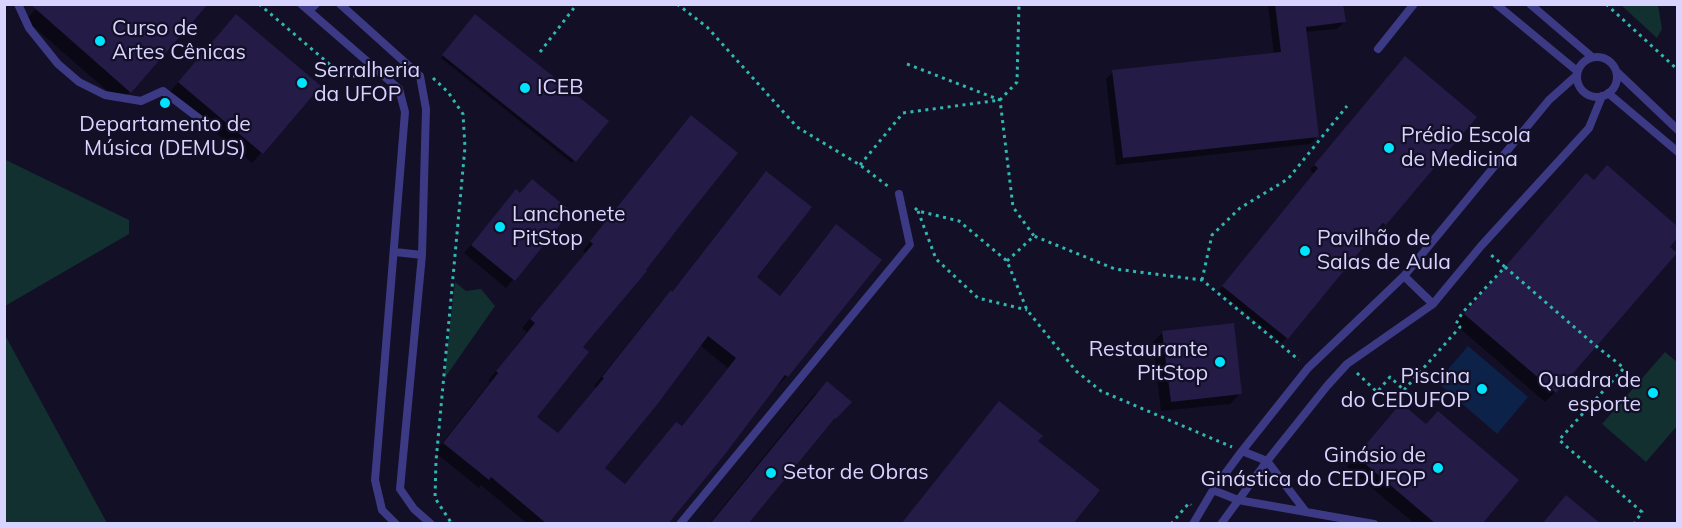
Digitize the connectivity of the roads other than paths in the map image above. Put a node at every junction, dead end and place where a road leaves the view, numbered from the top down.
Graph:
1 (18, 4) edge
2 (301, 4) edge
3 (340, 4) edge
4 (1414, 4) edge
5 (1496, 4) edge
6 (1530, 4) edge
7 (312, 8) edge
8 (1378, 49) dead end
9 (1592, 57) junction
10 (1617, 72) junction
11 (1577, 73) junction
12 (1605, 95) junction
13 (209, 126) dead end
14 (1677, 130) edge
15 (1677, 152) edge
16 (899, 194) road end
17 (394, 252) junction
18 (422, 255) junction
19 (1404, 276) junction
20 (1433, 304) junction
21 (1242, 451) junction
22 (1267, 461) junction
23 (1214, 490) junction
24 (1238, 500) junction
25 (1306, 512) junction
26 (396, 524) edge
27 (431, 524) edge
28 (680, 524) edge
29 (1193, 524) edge
30 (1221, 524) edge
31 (1374, 524) edge

1 - 13 lane
2 - 7 lane
3 - 18 lane
4 - 8 lane
5 - 11 lane
6 - 9 lane
7 - 17 lane
9 - 10 lane
9 - 11 lane
10 - 12 lane
10 - 14 lane
11 - 12 lane
11 - 19 lane
12 - 15 lane
12 - 20 lane
16 - 28 lane
17 - 18 lane
17 - 26 lane
18 - 27 lane
19 - 20 lane
19 - 21 lane
20 - 22 lane
21 - 22 lane
21 - 23 lane
22 - 24 lane
22 - 25 lane
23 - 24 lane
23 - 29 lane
24 - 25 lane
24 - 30 lane
25 - 31 lane

